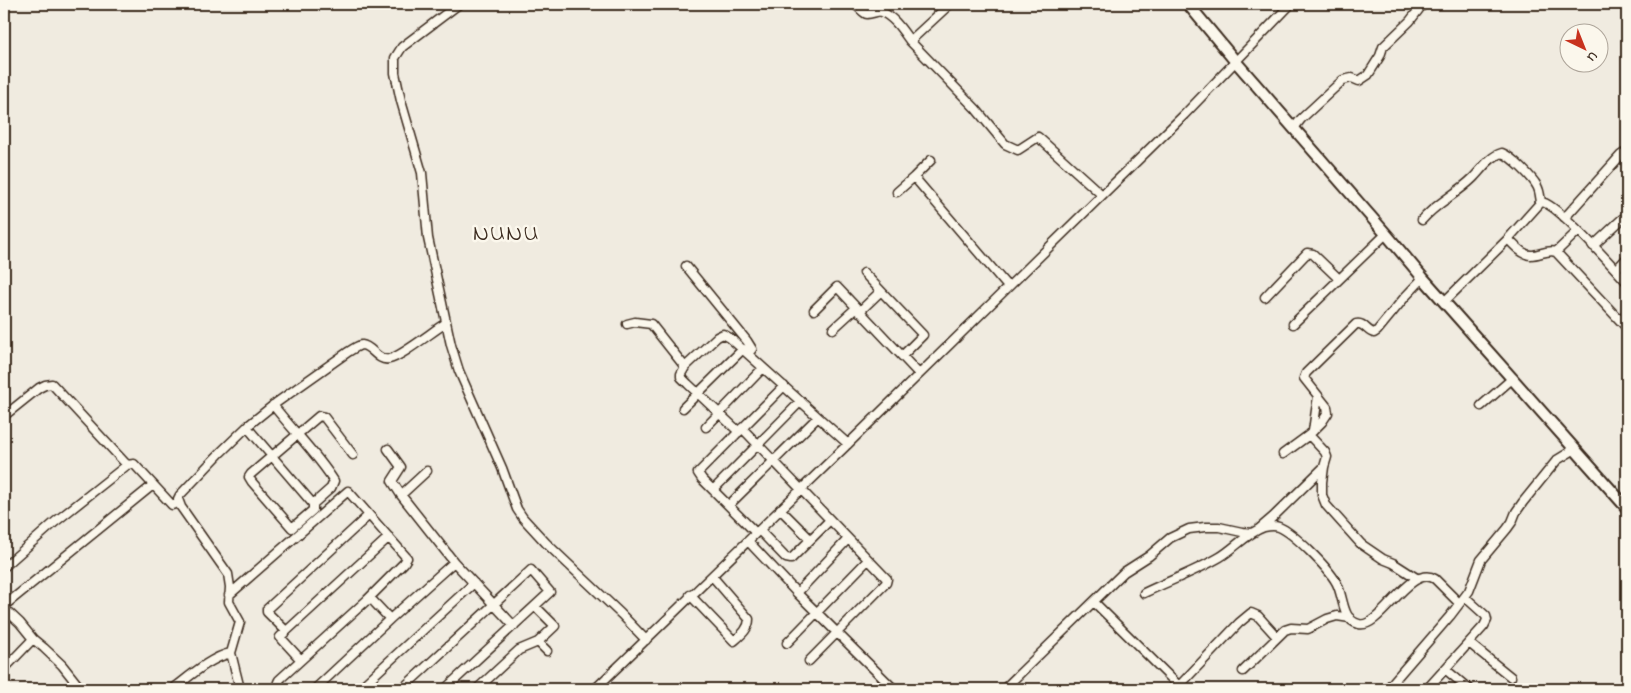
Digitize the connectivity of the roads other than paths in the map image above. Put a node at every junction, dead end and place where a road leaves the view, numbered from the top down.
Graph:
1 (459, 4) edge
2 (855, 4) edge
3 (950, 4) edge
4 (1188, 4) edge
5 (1291, 4) edge
6 (1424, 4) edge
7 (910, 41) junction
8 (1236, 62) junction
9 (1294, 128) junction
10 (1627, 151) edge
11 (931, 160) dead end
12 (914, 176) junction
13 (897, 192) dead end
14 (1102, 195) junction
15 (1541, 202) junction
16 (1564, 217) junction
17 (1622, 219) dead end
18 (1422, 220) dead end
19 (1578, 231) junction
20 (1386, 234) junction
21 (1508, 239) junction
22 (1593, 246) junction
23 (1556, 252) junction
24 (1627, 258) edge
25 (686, 266) dead end
26 (1616, 270) junction
27 (864, 273) dead end
28 (1423, 278) junction
29 (1339, 279) junction
30 (1627, 282) edge
31 (1008, 287) junction
32 (881, 291) junction
33 (1265, 297) dead end
34 (1444, 302) junction
35 (814, 310) dead end
36 (858, 310) junction
37 (1627, 313) edge
38 (1620, 320) junction
39 (446, 322) junction
40 (627, 324) dead end
41 (1293, 324) dead end
42 (1627, 328) edge
43 (833, 329) dead end
44 (745, 352) junction
45 (902, 356) junction
46 (685, 367) junction
47 (763, 368) junction
48 (919, 374) junction
49 (1513, 378) junction
50 (784, 386) junction
51 (698, 394) junction
52 (1318, 396) junction
53 (801, 401) junction
54 (273, 405) junction
55 (1481, 406) dead end
56 (684, 408) dead end
57 (719, 413) junction
58 (4, 416) edge
59 (818, 417) junction
60 (247, 427) junction
61 (706, 427) dead end
62 (740, 430) junction
63 (1311, 433) junction
64 (297, 435) junction
65 (848, 444) junction
66 (759, 445) junction
67 (388, 449) dead end
68 (1575, 449) junction
69 (1282, 454) dead end
70 (354, 455) dead end
71 (272, 456) junction
72 (774, 461) junction
73 (127, 465) junction
74 (1324, 467) junction
75 (427, 471) dead end
76 (153, 485) junction
77 (802, 489) junction
78 (713, 490) junction
79 (401, 495) junction
80 (179, 503) junction
81 (313, 504) junction
82 (729, 505) junction
83 (1627, 508) edge
84 (780, 510) junction
85 (369, 515) junction
86 (830, 520) junction
87 (758, 532) junction
88 (1252, 533) junction
89 (389, 537) junction
90 (810, 539) junction
91 (848, 540) junction
92 (748, 541) junction
93 (868, 560) junction
94 (454, 562) junction
95 (4, 567) edge
96 (712, 576) junction
97 (1418, 579) junction
98 (474, 582) junction
99 (797, 593) junction
100 (1144, 593) dead end
101 (229, 595) junction
102 (690, 595) junction
103 (367, 600) junction
104 (1462, 600) junction
105 (1094, 602) junction
106 (493, 604) junction
107 (535, 606) junction
108 (4, 607) edge
109 (817, 611) junction
110 (1350, 618) junction
111 (390, 619) junction
112 (562, 621) dead end
113 (514, 626) junction
114 (555, 626) junction
115 (286, 631) junction
116 (836, 632) junction
117 (1277, 637) junction
118 (33, 639) junction
119 (646, 640) junction
120 (538, 642) junction
121 (787, 643) dead end
122 (1469, 643) junction
123 (547, 651) dead end
124 (231, 653) junction
125 (301, 660) junction
126 (809, 661) dead end
127 (4, 669) edge
128 (1445, 669) junction
129 (1243, 671) dead end
130 (1511, 677) dead end
131 (1181, 688) edge
132 (81, 689) edge
133 (173, 689) edge
134 (240, 689) edge
135 (284, 689) edge
136 (315, 689) edge
137 (359, 689) edge
138 (402, 689) edge
139 (445, 689) edge
140 (477, 689) edge
141 (595, 689) edge
142 (894, 689) edge
143 (1004, 689) edge
144 (1387, 689) edge
145 (1427, 689) edge
146 (1468, 689) edge

1 - 39 street
2 - 7 street
3 - 7 street
4 - 8 main road
5 - 8 street
6 - 9 street
7 - 14 street
8 - 9 main road
8 - 14 street
9 - 20 main road
10 - 16 street
11 - 12 street
12 - 13 street
12 - 31 street
14 - 31 street
15 - 16 street
15 - 18 street
15 - 21 street
16 - 19 street
17 - 22 street
19 - 22 street
19 - 23 street
20 - 28 main road
20 - 29 street
21 - 23 street
21 - 34 street
22 - 26 street
23 - 38 street
24 - 26 street
25 - 44 street
26 - 30 street
27 - 32 street
28 - 34 main road
28 - 52 street
29 - 33 street
29 - 41 street
31 - 48 street
32 - 36 street
32 - 45 street
34 - 49 main road
35 - 36 street
36 - 43 street
36 - 45 street
37 - 38 street
38 - 42 street
39 - 54 street
39 - 119 street
40 - 46 street
44 - 46 street
44 - 47 street
44 - 51 street
45 - 48 street
46 - 51 street
47 - 50 street
47 - 57 street
48 - 65 street
49 - 55 street
49 - 68 main road
50 - 53 street
50 - 62 street
51 - 56 street
51 - 57 street
52 - 63 street
52 - 63 street
53 - 59 street
53 - 66 street
54 - 60 street
54 - 64 street
57 - 61 street
57 - 62 street
58 - 73 street
59 - 65 street
59 - 72 street
60 - 71 street
60 - 80 street
62 - 66 street
62 - 78 street
63 - 69 street
63 - 74 street
64 - 70 street
64 - 71 street
64 - 81 street
65 - 77 street
66 - 72 street
66 - 78 street
67 - 79 street
68 - 83 main road
68 - 104 street
71 - 81 street
71 - 81 street
72 - 77 street
72 - 82 street
73 - 76 street
73 - 95 street
74 - 88 street
74 - 97 street
75 - 79 street
76 - 80 street
76 - 108 street
77 - 84 street
77 - 86 street
78 - 82 street
79 - 94 street
80 - 101 street
82 - 87 street
84 - 87 street
84 - 90 street
85 - 89 street
85 - 101 street
85 - 115 street
86 - 90 street
86 - 91 street
87 - 90 street
87 - 92 street
88 - 100 street
88 - 105 street
88 - 110 street
89 - 103 street
89 - 115 street
91 - 93 street
91 - 99 street
92 - 96 street
92 - 99 street
93 - 109 street
93 - 116 street
94 - 98 street
94 - 111 street
96 - 102 street
96 - 102 street
97 - 104 street
97 - 110 street
98 - 106 street
98 - 137 street
99 - 109 street
101 - 124 street
102 - 119 street
103 - 111 street
103 - 125 street
104 - 122 street
104 - 144 street
105 - 131 street
105 - 143 street
106 - 107 street
106 - 113 street
106 - 138 street
107 - 113 street
107 - 114 street
108 - 118 street
109 - 116 street
109 - 121 street
110 - 117 street
111 - 136 street
112 - 114 street
113 - 139 street
114 - 120 street
115 - 125 street
116 - 126 street
116 - 142 street
117 - 129 street
117 - 131 street
118 - 127 street
118 - 132 street
119 - 141 street
120 - 123 street
120 - 140 street
122 - 128 street
122 - 130 street
124 - 133 street
124 - 134 street
125 - 135 street
128 - 145 street
128 - 146 street

